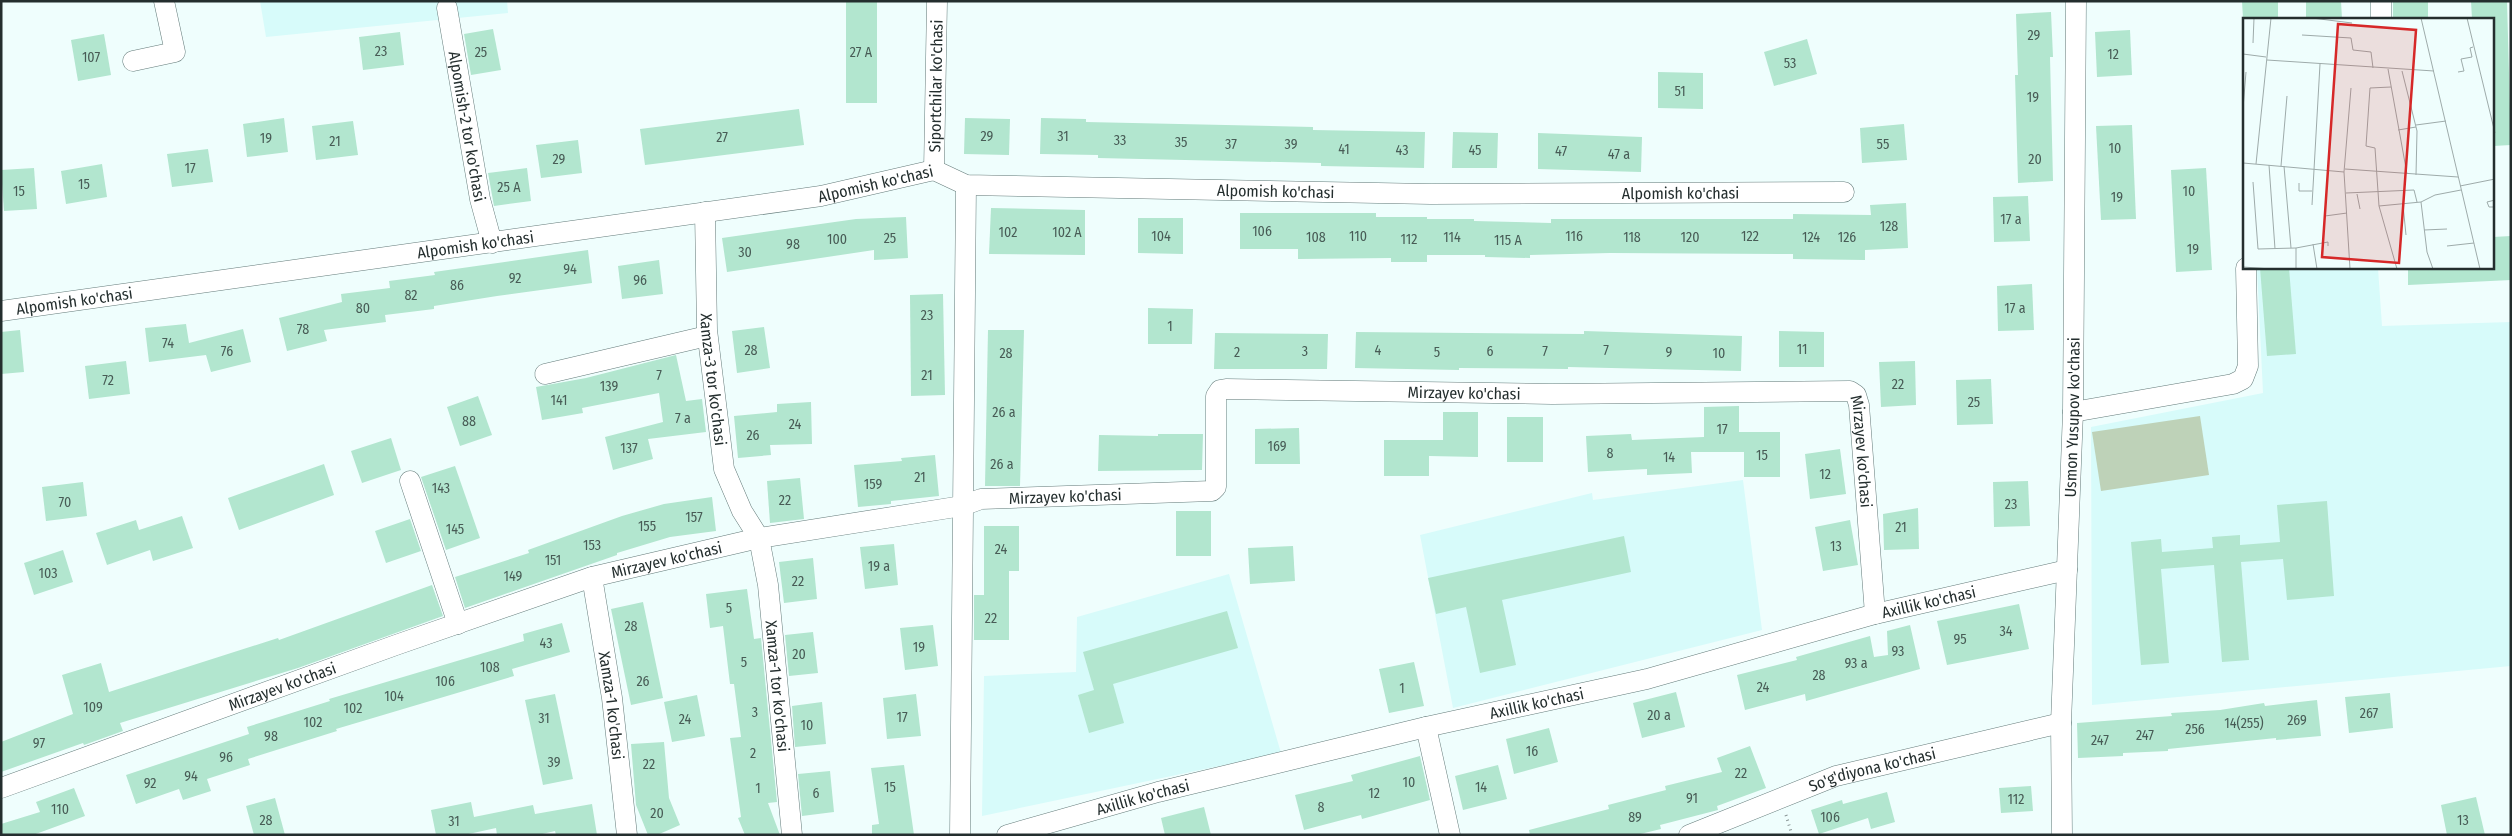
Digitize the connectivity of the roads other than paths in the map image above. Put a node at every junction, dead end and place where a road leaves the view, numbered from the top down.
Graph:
1 (164, 1) edge
2 (937, 1) edge
3 (2076, 1) edge
4 (2381, 1) edge
5 (446, 8) dead end
6 (2381, 18) edge
7 (133, 61) dead end
8 (934, 170) junction
9 (966, 185) junction
10 (1844, 192) dead end
11 (705, 212) junction
12 (492, 243) junction
13 (2246, 269) edge
14 (1, 311) edge
15 (707, 336) junction
16 (545, 374) dead end
17 (2073, 412) junction
18 (410, 481) dead end
19 (962, 506) junction
20 (759, 538) junction
21 (2067, 570) junction
22 (592, 577) junction
23 (1875, 614) junction
24 (458, 624) junction
25 (2061, 723) junction
26 (1426, 727) junction
27 (1, 788) edge
28 (627, 835) edge
29 (792, 835) edge
30 (960, 835) edge
31 (1007, 835) edge
32 (1450, 835) edge
33 (1689, 835) edge
34 (2062, 835) edge

1 - 7 street
2 - 8 street, Siportchilar ko'chasi
3 - 17 street, Usmon Yusupov ko'chasi
4 - 6 street
5 - 12 street, Alpomish-2 tor ko'chasi
8 - 9 street, Alpomish ko'chasi
8 - 11 street, Alpomish ko'chasi
9 - 10 street, Alpomish ko'chasi
9 - 19 street
11 - 12 street, Alpomish ko'chasi
11 - 15 street, Xamza-3 tor ko'chasi
12 - 14 street, Alpomish ko'chasi
13 - 17 street
15 - 16 street
15 - 20 street, Xamza-3 tor ko'chasi
17 - 21 street, Usmon Yusupov ko'chasi
18 - 24 street
19 - 20 street, Mirzayev ko'chasi
19 - 23 street, Mirzayev ko'chasi
19 - 30 street
20 - 22 street, Mirzayev ko'chasi
20 - 29 street, Xamza-1 tor ko'chasi
21 - 23 street, Axillik ko'chasi
21 - 25 street, Usmon Yusupov ko'chasi
22 - 24 street, Mirzayev ko'chasi
22 - 28 street, Xamza-1 ko'chasi
23 - 26 street, Axillik ko'chasi
24 - 27 street, Mirzayev ko'chasi
25 - 33 street, So'g'diyona ko'chasi
25 - 34 street, Usmon Yusupov ko'chasi
26 - 31 street, Axillik ko'chasi
26 - 32 street

